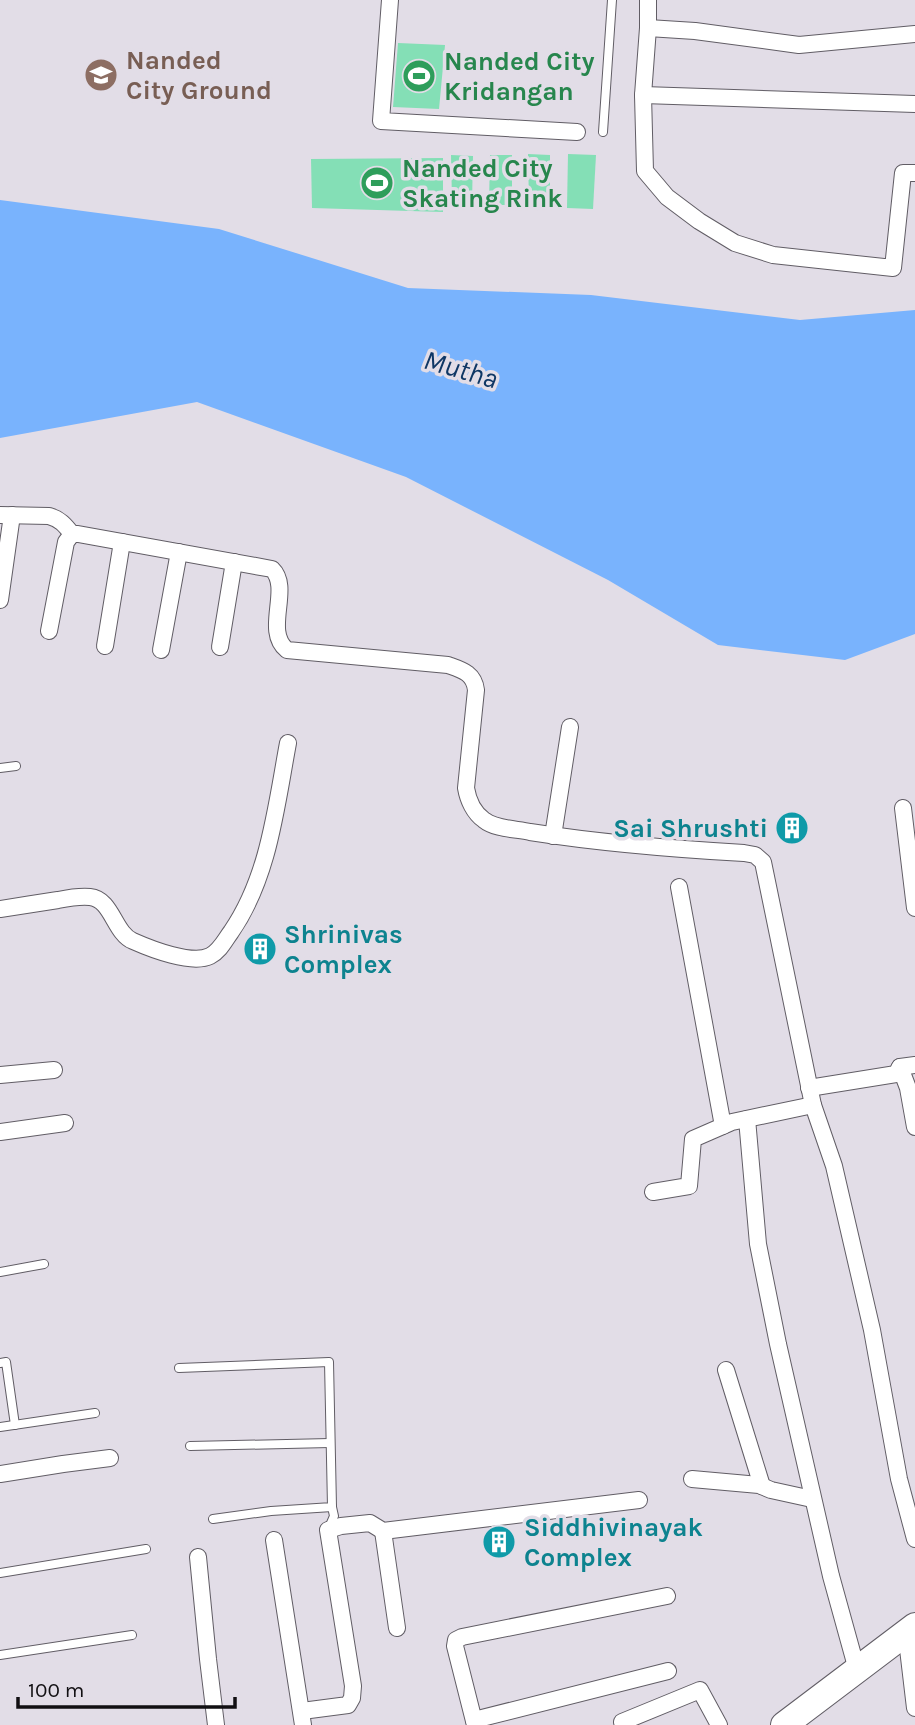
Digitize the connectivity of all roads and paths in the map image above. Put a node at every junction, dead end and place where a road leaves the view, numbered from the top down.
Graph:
1 (390, 0) edge
2 (612, 0) edge
3 (648, 0) edge
4 (648, 28) junction
5 (915, 34) edge
6 (643, 95) junction
7 (915, 104) edge
8 (577, 132) dead end
9 (603, 132) dead end
10 (915, 173) edge
11 (6, 515) edge
12 (72, 534) junction
13 (122, 542) junction
14 (179, 552) junction
15 (234, 562) junction
16 (0, 600) edge
17 (49, 631) dead end
18 (105, 646) dead end
19 (220, 647) dead end
20 (161, 650) dead end
21 (570, 727) dead end
22 (288, 743) dead end
23 (16, 766) dead end
24 (0, 768) edge
25 (903, 808) dead end
26 (553, 835) junction
27 (679, 887) dead end
28 (915, 908) edge
29 (0, 909) edge
30 (908, 1066) edge
31 (54, 1070) dead end
32 (0, 1075) edge
33 (811, 1096) junction
34 (747, 1119) junction
35 (65, 1123) dead end
36 (723, 1126) junction
37 (915, 1127) edge
38 (0, 1132) edge
39 (653, 1192) dead end
40 (44, 1264) dead end
41 (0, 1272) edge
42 (0, 1363) edge
43 (179, 1368) dead end
44 (726, 1370) dead end
45 (95, 1413) dead end
46 (15, 1425) junction
47 (0, 1427) edge
48 (330, 1443) junction
49 (190, 1446) dead end
50 (110, 1458) dead end
51 (0, 1474) edge
52 (692, 1479) dead end
53 (761, 1486) junction
54 (909, 1493) edge
55 (812, 1499) junction
56 (639, 1500) dead end
57 (332, 1507) junction
58 (214, 1519) dead end
59 (328, 1530) junction
60 (383, 1531) junction
61 (274, 1539) dead end
62 (915, 1539) edge
63 (146, 1549) dead end
64 (198, 1557) dead end
65 (0, 1573) edge
66 (667, 1596) dead end
67 (397, 1628) dead end
68 (911, 1629) edge
69 (131, 1635) dead end
70 (0, 1655) edge
71 (857, 1670) junction
72 (668, 1671) dead end
73 (915, 1708) edge
74 (302, 1718) edge
75 (474, 1722) edge
76 (216, 1725) edge
77 (623, 1725) edge
78 (719, 1725) edge
79 (784, 1725) edge

1 - 8 street
2 - 9 lane
3 - 4 street
4 - 5 street
4 - 6 street
6 - 7 street
6 - 10 street
11 - 12 street
11 - 16 street
12 - 13 street
12 - 17 street
13 - 14 street
13 - 18 street
14 - 15 street
14 - 20 street
15 - 19 street
15 - 26 street
21 - 26 street
22 - 29 street
23 - 24 lane
25 - 28 street
26 - 33 street
27 - 36 street
30 - 33 street
30 - 37 street
31 - 32 street
33 - 34 street
33 - 54 street
34 - 36 street
34 - 55 street
35 - 38 street
36 - 39 street
40 - 41 lane
42 - 46 lane
43 - 48 lane
44 - 53 street
45 - 46 lane
46 - 47 lane
48 - 49 lane
48 - 57 lane
50 - 51 street
52 - 53 street
53 - 55 street
54 - 62 street
55 - 71 street
56 - 60 street
57 - 58 lane
57 - 59 lane
59 - 60 street
59 - 74 street
60 - 67 street
61 - 74 street
63 - 65 lane
64 - 76 street
66 - 75 street
68 - 71 main road
68 - 73 street
69 - 70 lane
71 - 79 main road
72 - 75 street
77 - 78 street

